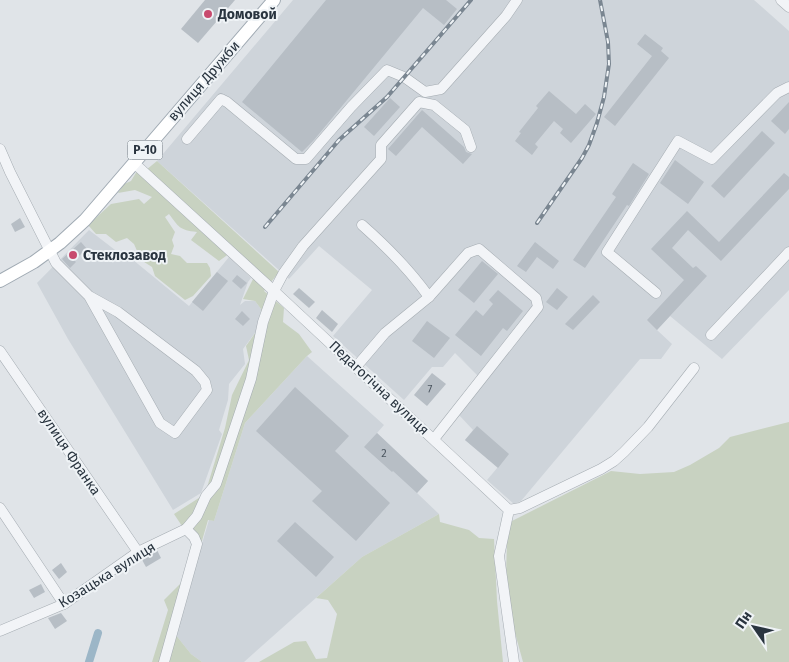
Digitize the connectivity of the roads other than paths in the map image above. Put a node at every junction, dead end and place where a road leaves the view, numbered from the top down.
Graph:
1 (274, 0) edge
2 (517, 0) edge
3 (782, 0) edge
4 (789, 6) edge
5 (789, 86) edge
6 (187, 139) dead end
7 (471, 147) dead end
8 (0, 149) edge
9 (134, 163) junction
10 (362, 225) dead end
11 (50, 250) junction
12 (789, 252) edge
13 (0, 281) edge
14 (274, 291) junction
15 (656, 293) dead end
16 (89, 296) junction
17 (429, 297) junction
18 (711, 335) dead end
19 (0, 351) edge
20 (356, 367) junction
21 (694, 368) dead end
22 (434, 439) junction
23 (0, 508) edge
24 (509, 510) junction
25 (186, 529) junction
26 (138, 552) junction
27 (64, 604) junction
28 (0, 631) edge
29 (164, 662) edge
30 (514, 662) edge

1 - 9 main road, вулиця Дружби / Р-10
2 - 6 street
3 - 4 street
5 - 15 street
7 - 14 street
8 - 11 street
9 - 11 main road, вулиця Дружби / Р-10
9 - 14 street, Педагогічна вулиця
10 - 17 street
11 - 13 main road, вулиця Дружби / Р-10
11 - 16 street
12 - 18 street
14 - 20 street, Педагогічна вулиця
14 - 25 street
16 - 16 street
17 - 20 street
17 - 22 street
19 - 26 street, вулиця Франка
20 - 22 street, Педагогічна вулиця
21 - 24 street
22 - 24 street, Педагогічна вулиця
23 - 27 street
24 - 30 street
25 - 26 street, Козацька вулиця
25 - 29 street
26 - 27 street, Козацька вулиця
27 - 28 street, Козацька вулиця

